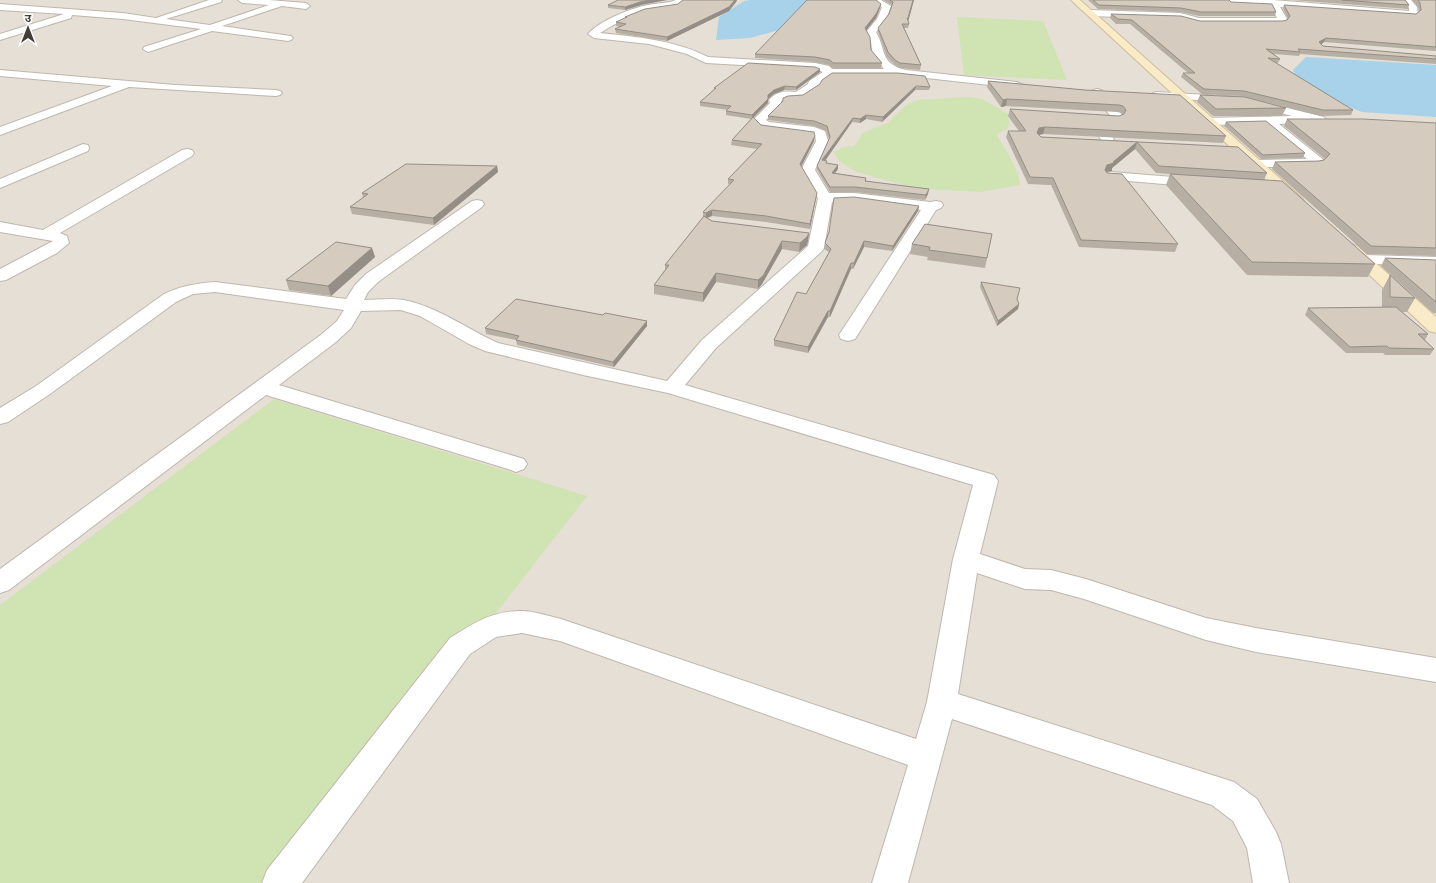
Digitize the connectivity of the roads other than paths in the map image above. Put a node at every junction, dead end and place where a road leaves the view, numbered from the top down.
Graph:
1 (218, 0) edge
2 (247, 0) edge
3 (682, 0) edge
4 (1075, 0) edge
5 (1406, 0) edge
6 (876, 1) edge
7 (1231, 2) edge
8 (1273, 3) junction
9 (281, 4) junction
10 (306, 6) dead end
11 (0, 7) edge
12 (232, 7) dead end
13 (1183, 8) edge
14 (78, 12) junction
15 (1090, 13) junction
16 (203, 17) dead end
17 (155, 20) junction
18 (1199, 21) junction
19 (181, 24) junction
20 (211, 28) junction
21 (0, 37) edge
22 (288, 38) dead end
23 (148, 49) dead end
24 (829, 72) junction
25 (897, 72) junction
26 (0, 73) edge
27 (129, 84) junction
28 (1028, 86) edge
29 (1083, 92) edge
30 (1098, 92) junction
31 (276, 93) dead end
32 (1113, 93) edge
33 (1143, 94) edge
34 (1180, 96) junction
35 (1101, 116) edge
36 (1117, 117) junction
37 (1209, 121) junction
38 (1268, 121) junction
39 (0, 131) edge
40 (1094, 141) edge
41 (1109, 142) junction
42 (1125, 143) edge
43 (83, 148) dead end
44 (1217, 148) edge
45 (1240, 149) junction
46 (187, 153) dead end
47 (1256, 164) junction
48 (1111, 176) edge
49 (1211, 183) edge
50 (0, 184) edge
51 (1260, 185) edge
52 (1282, 187) junction
53 (825, 198) junction
54 (477, 204) dead end
55 (1305, 208) edge
56 (0, 226) edge
57 (47, 234) junction
58 (1340, 239) edge
59 (1364, 260) junction
60 (1436, 262) edge
61 (0, 276) edge
62 (356, 306) junction
63 (1436, 327) edge
64 (848, 335) dead end
65 (263, 387) junction
66 (672, 388) junction
67 (0, 417) edge
68 (516, 464) dead end
69 (966, 559) junction
70 (0, 583) edge
71 (1436, 670) edge
72 (942, 702) junction
73 (926, 757) junction
74 (280, 883) edge
75 (890, 883) edge
76 (1271, 883) edge

1 - 17 street
2 - 9 street
2 - 12 street
3 - 24 street
4 - 15 main road
5 - 8 street
6 - 25 street
7 - 8 street
8 - 18 street
9 - 10 street
9 - 20 street
11 - 14 street
13 - 18 street
14 - 17 street
14 - 21 street
15 - 18 street
15 - 34 main road
16 - 19 street
17 - 19 street
19 - 20 street
20 - 22 street
20 - 23 street
24 - 25 street
24 - 53 street
25 - 28 street
26 - 27 street
27 - 31 street
27 - 39 street
29 - 30 street
30 - 32 street
30 - 36 street
33 - 34 street
34 - 37 main road
34 - 38 street
35 - 36 street
36 - 41 street
37 - 38 street
37 - 45 main road
38 - 47 street
40 - 41 street
41 - 42 street
43 - 50 street
44 - 45 street
45 - 47 main road
46 - 57 street
47 - 52 main road
48 - 49 street
51 - 52 street
52 - 55 main road
53 - 64 street
53 - 66 street
54 - 62 street
56 - 57 street
57 - 61 street
58 - 59 main road
59 - 60 street
59 - 63 main road
62 - 65 street
62 - 66 street
62 - 67 street
65 - 68 street
65 - 70 street
66 - 69 street
69 - 71 street
69 - 72 street
72 - 73 street
72 - 76 street
73 - 74 street
73 - 75 street

